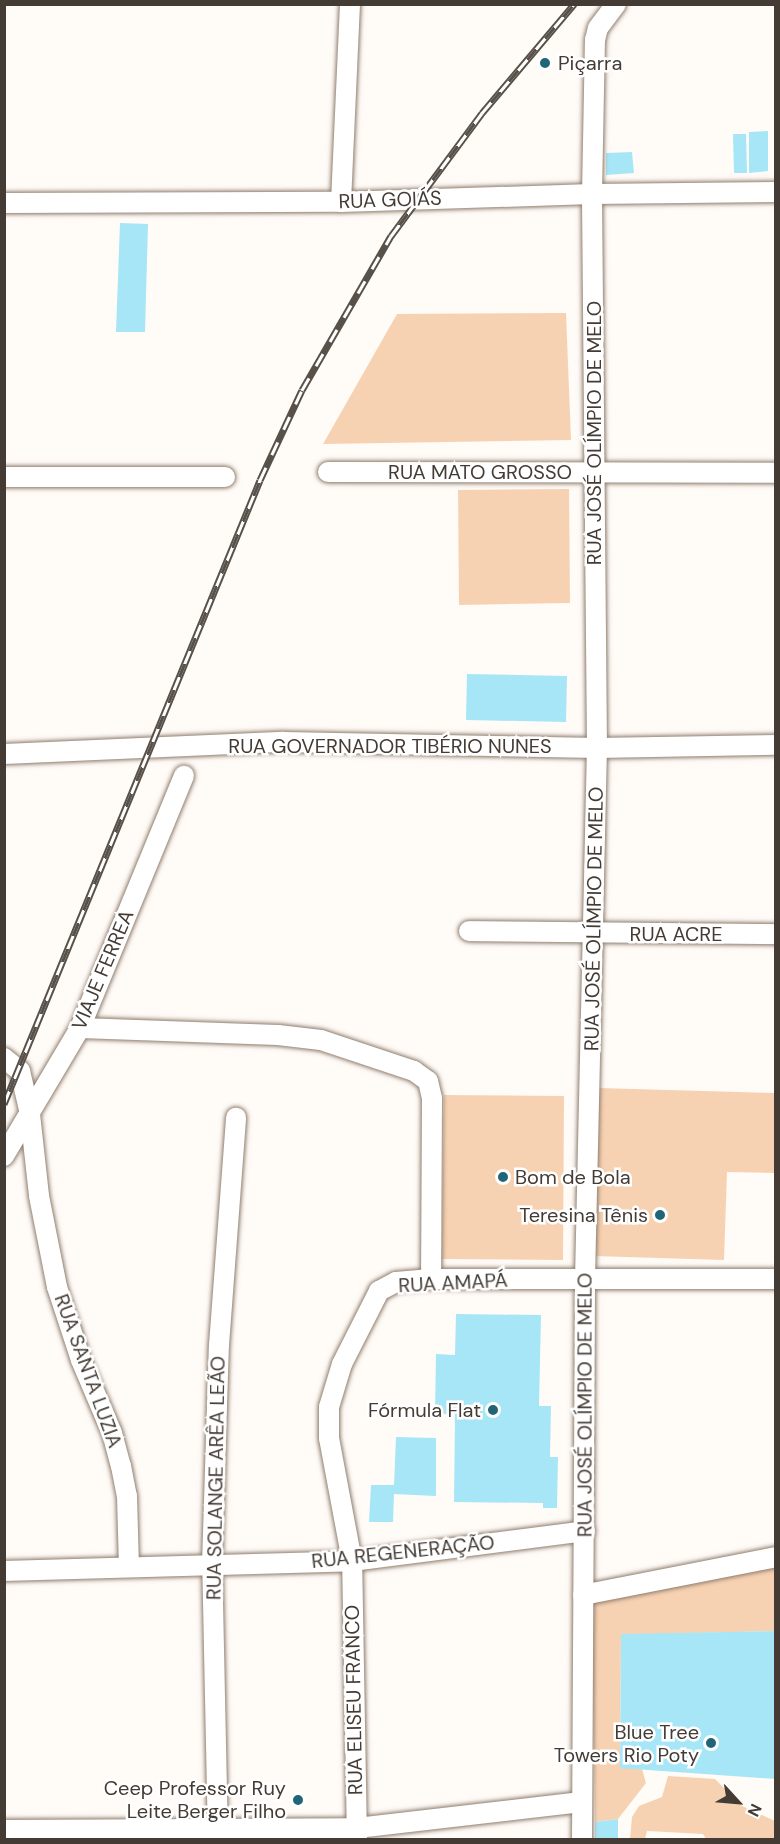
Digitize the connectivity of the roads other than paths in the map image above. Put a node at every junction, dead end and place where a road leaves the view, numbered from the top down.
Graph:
1 (350, 4) edge
2 (616, 4) edge
3 (776, 192) edge
4 (592, 194) junction
5 (341, 202) junction
6 (4, 203) edge
7 (328, 472) dead end
8 (594, 472) junction
9 (776, 473) edge
10 (4, 477) edge
11 (225, 477) dead end
12 (776, 745) edge
13 (597, 748) junction
14 (4, 754) edge
15 (184, 776) dead end
16 (469, 931) dead end
17 (594, 934) junction
18 (776, 934) edge
19 (80, 1028) junction
20 (4, 1058) edge
21 (30, 1114) junction
22 (236, 1118) dead end
23 (4, 1156) edge
24 (431, 1279) junction
25 (585, 1279) junction
26 (776, 1279) edge
27 (585, 1531) junction
28 (776, 1557) edge
29 (352, 1561) junction
30 (212, 1564) junction
31 (129, 1566) junction
32 (4, 1571) edge
33 (583, 1595) junction
34 (581, 1802) junction
35 (4, 1830) edge
36 (218, 1834) edge
37 (357, 1834) edge
38 (582, 1839) edge

1 - 5 street
2 - 4 street, RUA JOSÉ OLÍMPIO DE MELO
3 - 4 street, RUA GOIÁS
4 - 5 street, RUA GOIÁS
4 - 8 street, RUA JOSÉ OLÍMPIO DE MELO
5 - 6 street, RUA GOIÁS
7 - 8 street, RUA MATO GROSSO
8 - 9 street, RUA MATO GROSSO
8 - 13 street, RUA JOSÉ OLÍMPIO DE MELO
10 - 11 street
12 - 13 street, RUA GOVERNADOR TIBÉRIO NUNES
13 - 14 street, RUA GOVERNADOR TIBÉRIO NUNES
13 - 17 street, RUA JOSÉ OLÍMPIO DE MELO
15 - 19 street, VIAJE FERREA
16 - 17 street, RUA ACRE
17 - 18 street, RUA ACRE
17 - 25 street, RUA JOSÉ OLÍMPIO DE MELO
19 - 21 street, VIAJE FERREA
19 - 24 street
20 - 21 street, RUA SANTA LUZIA
21 - 23 street, VIAJE FERREA
21 - 31 street, RUA SANTA LUZIA
22 - 30 street, RUA SOLANGE ARÊA LEÃO
24 - 25 street, RUA AMAPÁ
24 - 29 street, RUA AMAPÁ
25 - 26 street, RUA AMAPÁ
25 - 27 street, RUA JOSÉ OLÍMPIO DE MELO
27 - 29 street, RUA REGENERAÇÃO
27 - 33 street, RUA JOSÉ OLÍMPIO DE MELO
28 - 33 street
29 - 30 street, RUA REGENERAÇÃO
29 - 37 street, RUA ELISEU FRANCO
30 - 31 street, RUA REGENERAÇÃO
30 - 36 street, RUA SOLANGE ARÊA LEÃO
31 - 32 street, RUA REGENERAÇÃO
33 - 34 street, RUA JOSÉ OLÍMPIO DE MELO
34 - 37 street
34 - 38 street, RUA JOSÉ OLÍMPIO DE MELO
35 - 36 street
36 - 37 street

